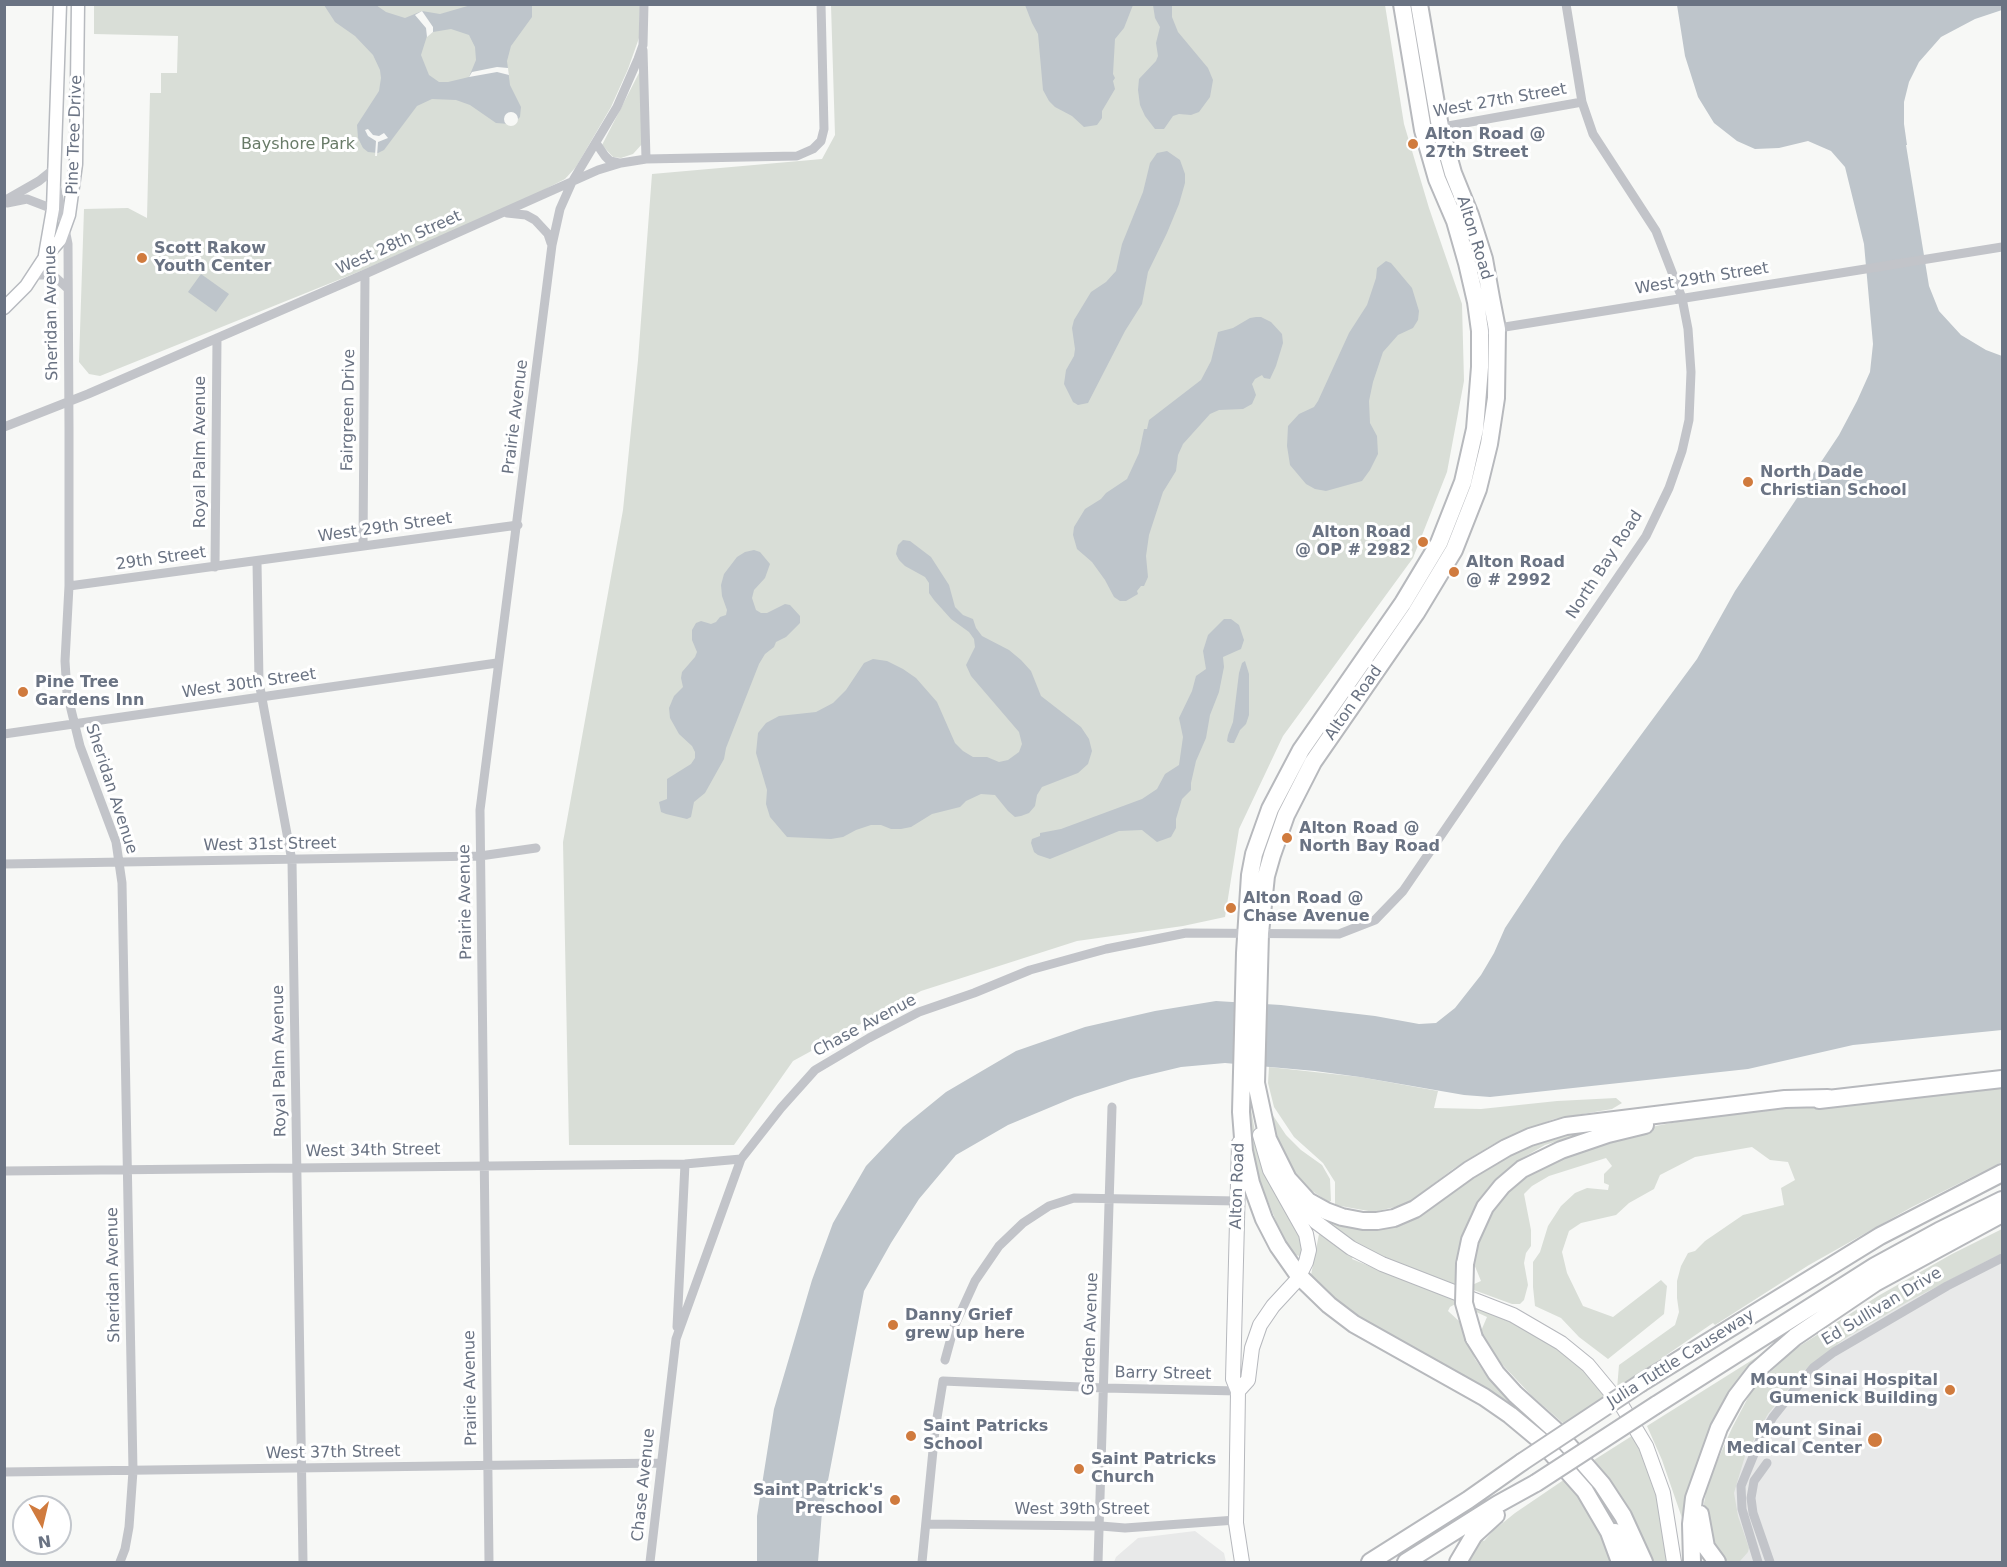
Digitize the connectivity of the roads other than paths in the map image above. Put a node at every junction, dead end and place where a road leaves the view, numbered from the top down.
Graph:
1 (60, 4) edge
2 (78, 4) edge
3 (644, 4) edge
4 (821, 4) edge
5 (1402, 4) edge
6 (1419, 4) edge
7 (1566, 4) edge
8 (643, 45) junction
9 (1582, 102) junction
10 (1432, 129) junction
11 (596, 143) junction
12 (646, 159) junction
13 (621, 163) junction
14 (54, 169) junction
15 (572, 182) junction
16 (4, 202) edge
17 (53, 209) junction
18 (504, 213) junction
19 (64, 230) junction
20 (552, 245) junction
21 (2002, 247) edge
22 (45, 257) junction
23 (365, 274) junction
24 (33, 275) junction
25 (67, 288) junction
26 (1682, 298) junction
27 (4, 308) edge
28 (1488, 330) junction
29 (218, 338) junction
30 (69, 401) junction
31 (4, 427) edge
32 (518, 525) junction
33 (363, 546) junction
34 (257, 562) junction
35 (216, 567) junction
36 (69, 586) junction
37 (497, 663) junction
38 (261, 697) junction
39 (74, 724) junction
40 (4, 734) edge
41 (536, 848) dead end
42 (480, 856) junction
43 (292, 861) junction
44 (120, 862) junction
45 (4, 864) edge
46 (1253, 933) junction
47 (2002, 1079) edge
48 (1249, 1083) junction
49 (1828, 1098) junction
50 (1112, 1107) dead end
51 (1242, 1120) junction
52 (1263, 1144) junction
53 (741, 1159) junction
54 (685, 1164) junction
55 (484, 1165) junction
56 (297, 1167) junction
57 (127, 1170) junction
58 (4, 1171) edge
59 (2002, 1173) edge
60 (1110, 1198) junction
61 (2002, 1200) edge
62 (1237, 1202) junction
63 (2002, 1214) edge
64 (2002, 1258) edge
65 (1299, 1275) junction
66 (676, 1339) junction
67 (945, 1360) dead end
68 (1104, 1388) junction
69 (1238, 1391) junction
70 (661, 1463) junction
71 (1767, 1463) dead end
72 (487, 1466) junction
73 (302, 1468) junction
74 (133, 1471) junction
75 (4, 1472) edge
76 (1702, 1476) junction
77 (1533, 1484) junction
78 (1585, 1491) junction
79 (1236, 1520) junction
80 (927, 1524) junction
81 (1101, 1526) junction
82 (1758, 1562) edge
83 (120, 1563) edge
84 (303, 1563) edge
85 (489, 1563) edge
86 (650, 1563) edge
87 (922, 1563) edge
88 (1098, 1563) edge
89 (1242, 1563) edge
90 (1370, 1563) edge
91 (1406, 1563) edge
92 (1458, 1563) edge
93 (1620, 1563) edge
94 (1631, 1563) edge
95 (1644, 1563) edge
96 (1674, 1563) edge
97 (1692, 1563) edge
98 (1717, 1563) edge
99 (1770, 1563) edge

1 - 14 main road, Pine Tree Drive
2 - 19 main road, Pine Tree Drive
3 - 8 street, Prairie Avenue
4 - 12 street, West 28th Street
5 - 10 highway, Alton Road
6 - 10 highway, Alton Road
7 - 9 street, North Bay Road
8 - 11 street, Prairie Avenue
8 - 12 street, Prairie Avenue
9 - 10 street, West 27th Street
9 - 26 street, North Bay Road
10 - 28 highway, Alton Road
11 - 13 street
11 - 15 street, Prairie Avenue
12 - 13 street, West 28th Street
13 - 15 street, West 28th Street
14 - 16 street
14 - 17 main road, Pine Tree Drive
14 - 19 street, Sheridan Avenue
15 - 18 street, West 28th Street
15 - 20 street, Prairie Avenue
16 - 17 street
17 - 22 main road, Pine Tree Drive
18 - 20 street
18 - 23 street, West 28th Street
19 - 22 main road, Pine Tree Drive
19 - 25 street, Sheridan Avenue
20 - 32 street, Prairie Avenue
21 - 26 street, West 29th Street
22 - 24 main road, Pine Tree Drive
23 - 29 street, West 28th Street
23 - 33 street, Fairgreen Drive
24 - 25 street
24 - 27 main road, Pine Tree Drive
25 - 30 street, Sheridan Avenue
26 - 28 street, West 29th Street
26 - 46 street, North Bay Road
28 - 46 highway, Alton Road
29 - 30 street, West 28th Street
29 - 35 street, Royal Palm Avenue
30 - 31 street, West 28th Street
30 - 36 street, Sheridan Avenue
32 - 33 street, West 29th Street
32 - 37 street, Prairie Avenue
33 - 34 street, West 29th Street
34 - 35 street, 29th Street
34 - 38 street, Royal Palm Avenue
35 - 36 street, 29th Street
36 - 39 street, Sheridan Avenue
37 - 38 street, West 30th Street
37 - 42 street, Prairie Avenue
38 - 39 street, West 30th Street
38 - 43 street, Royal Palm Avenue
39 - 40 street, West 30th Street
39 - 44 street, Sheridan Avenue
41 - 42 street, West 31st Street
42 - 43 street, West 31st Street
42 - 55 street, Prairie Avenue
43 - 44 street, West 31st Street
43 - 56 street, Royal Palm Avenue
44 - 45 street, West 31st Street
44 - 57 street, Sheridan Avenue
46 - 48 highway, Alton Road
46 - 53 street, Chase Avenue
47 - 49 highway
48 - 49 highway
48 - 51 highway, Alton Road
48 - 52 main road, Alton Road
49 - 95 highway, bridge
50 - 60 street, Garden Avenue
51 - 62 main road, Alton Road
51 - 65 highway
52 - 65 main road, Alton Road
52 - 96 main road
53 - 54 street, West 34th Street
53 - 66 street, Chase Avenue
54 - 55 street, West 34th Street
54 - 66 street, Chase Avenue
55 - 56 street, West 34th Street
55 - 72 street, Prairie Avenue
56 - 57 street, West 34th Street
56 - 73 street, Royal Palm Avenue
57 - 58 street, West 34th Street
57 - 74 street, Sheridan Avenue
59 - 90 highway, Julia Tuttle Causeway, bridge
60 - 62 street
60 - 67 street
60 - 68 street, Garden Avenue
61 - 77 highway, Julia Tuttle Causeway, bridge
62 - 69 main road, Alton Road
63 - 76 highway
64 - 82 street, Ed Sullivan Drive
65 - 69 main road, Alton Road
65 - 78 highway
66 - 70 street, Chase Avenue
68 - 69 street, Barry Street
68 - 80 street, Barry Street
68 - 81 street, Garden Avenue
69 - 79 main road, Alton Road
70 - 72 street, West 37th Street
70 - 86 street, Chase Avenue
71 - 99 street
72 - 73 street, West 37th Street
72 - 85 street, Prairie Avenue
73 - 74 street, West 37th Street
73 - 84 street, Royal Palm Avenue
74 - 75 street, West 37th Street
74 - 83 street, Sheridan Avenue
76 - 97 highway
76 - 98 highway
77 - 91 highway, Julia Tuttle Causeway
77 - 92 highway
78 - 93 highway
78 - 94 main road
79 - 81 street, West 39th Street
79 - 89 main road, Alton Road
80 - 81 street, West 39th Street
80 - 87 street
81 - 88 street, Garden Avenue

